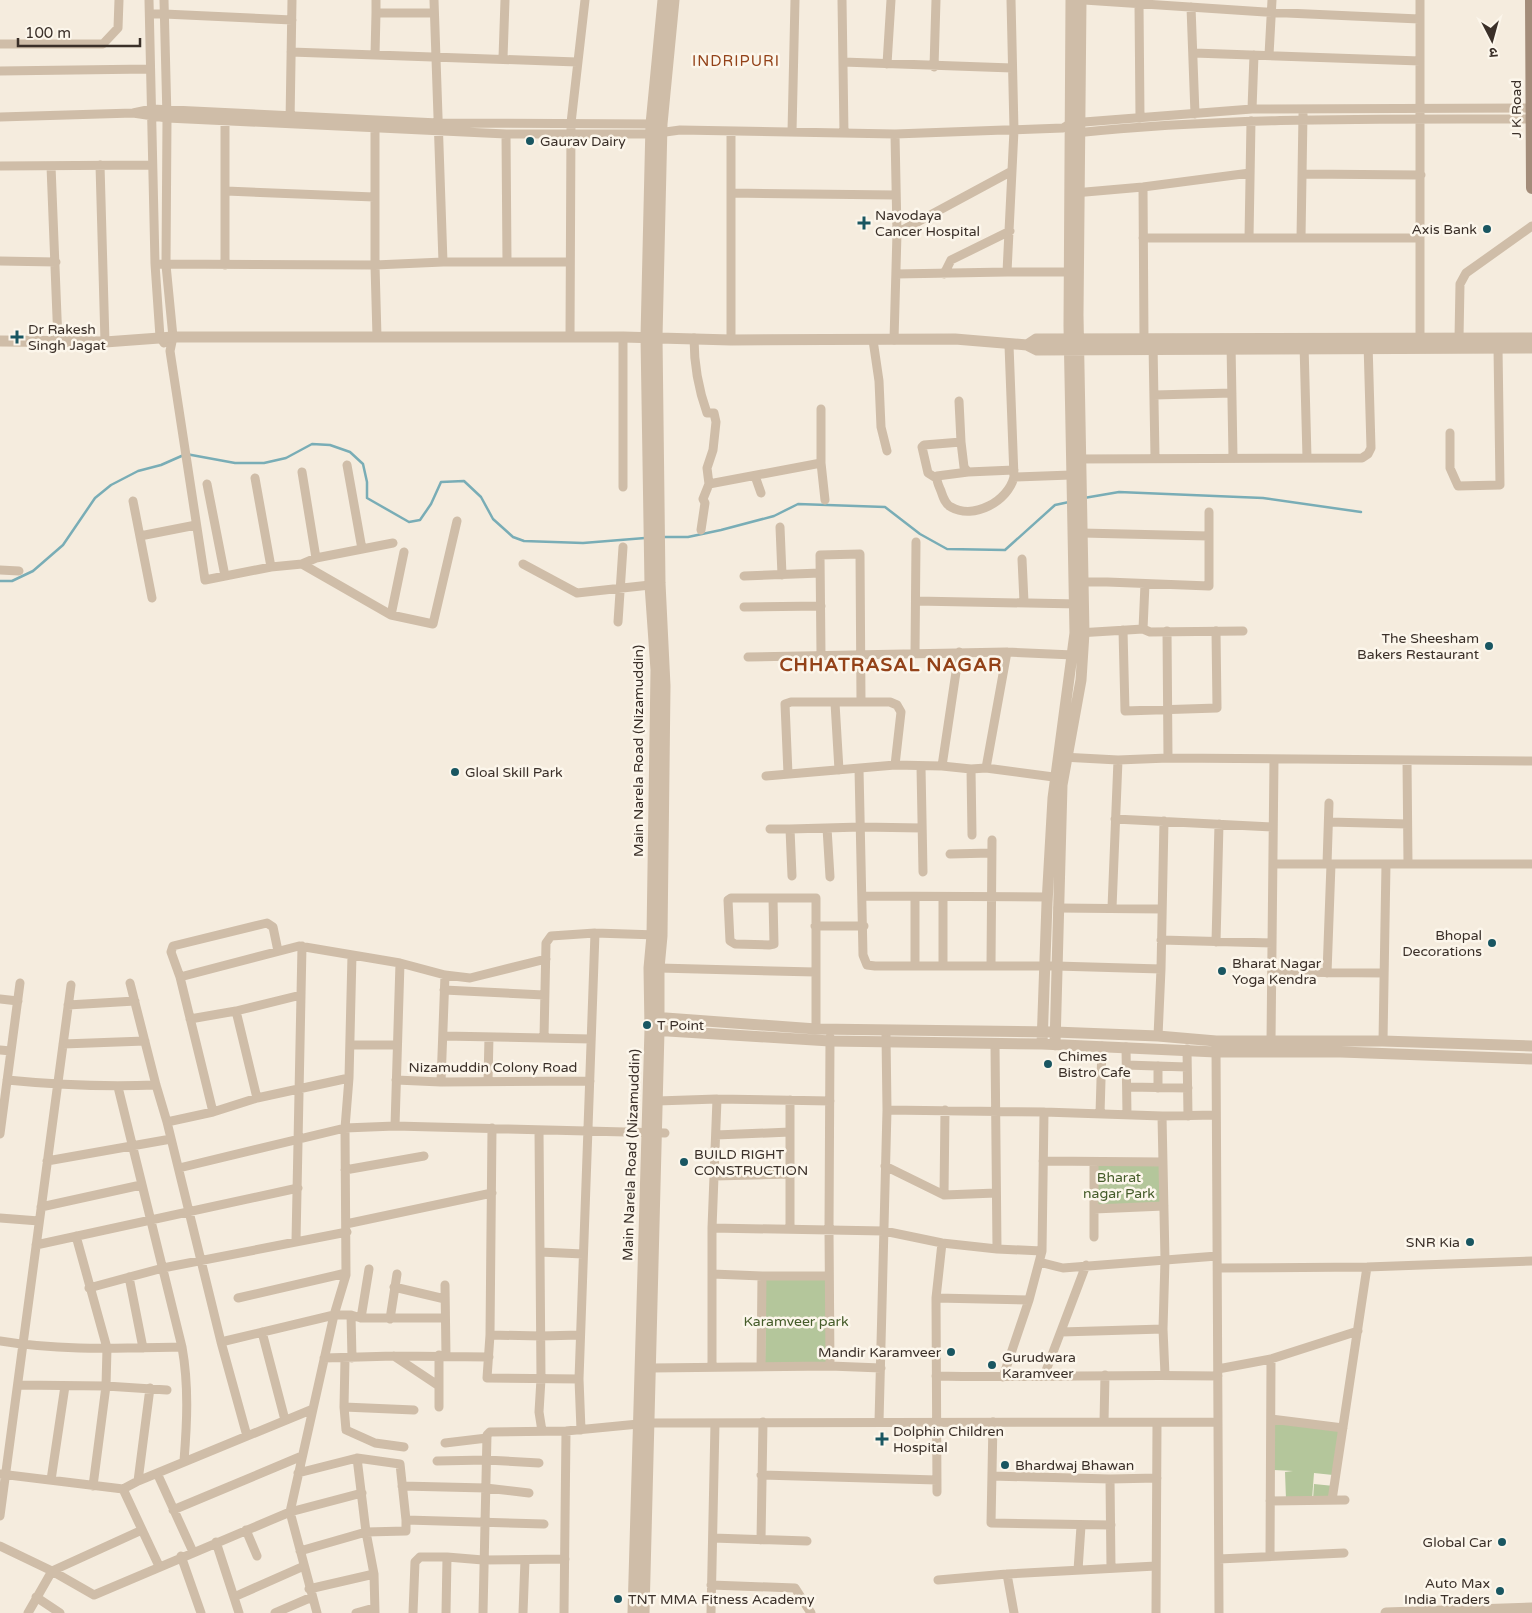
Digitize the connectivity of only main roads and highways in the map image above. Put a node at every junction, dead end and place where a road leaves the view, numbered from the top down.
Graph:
1 (1531, 0) edge
2 (1532, 108) edge
3 (1532, 119) edge
4 (1532, 188) edge

1 - 2 main road, J K Road
2 - 3 main road, J K Road
3 - 4 main road, J K Road

